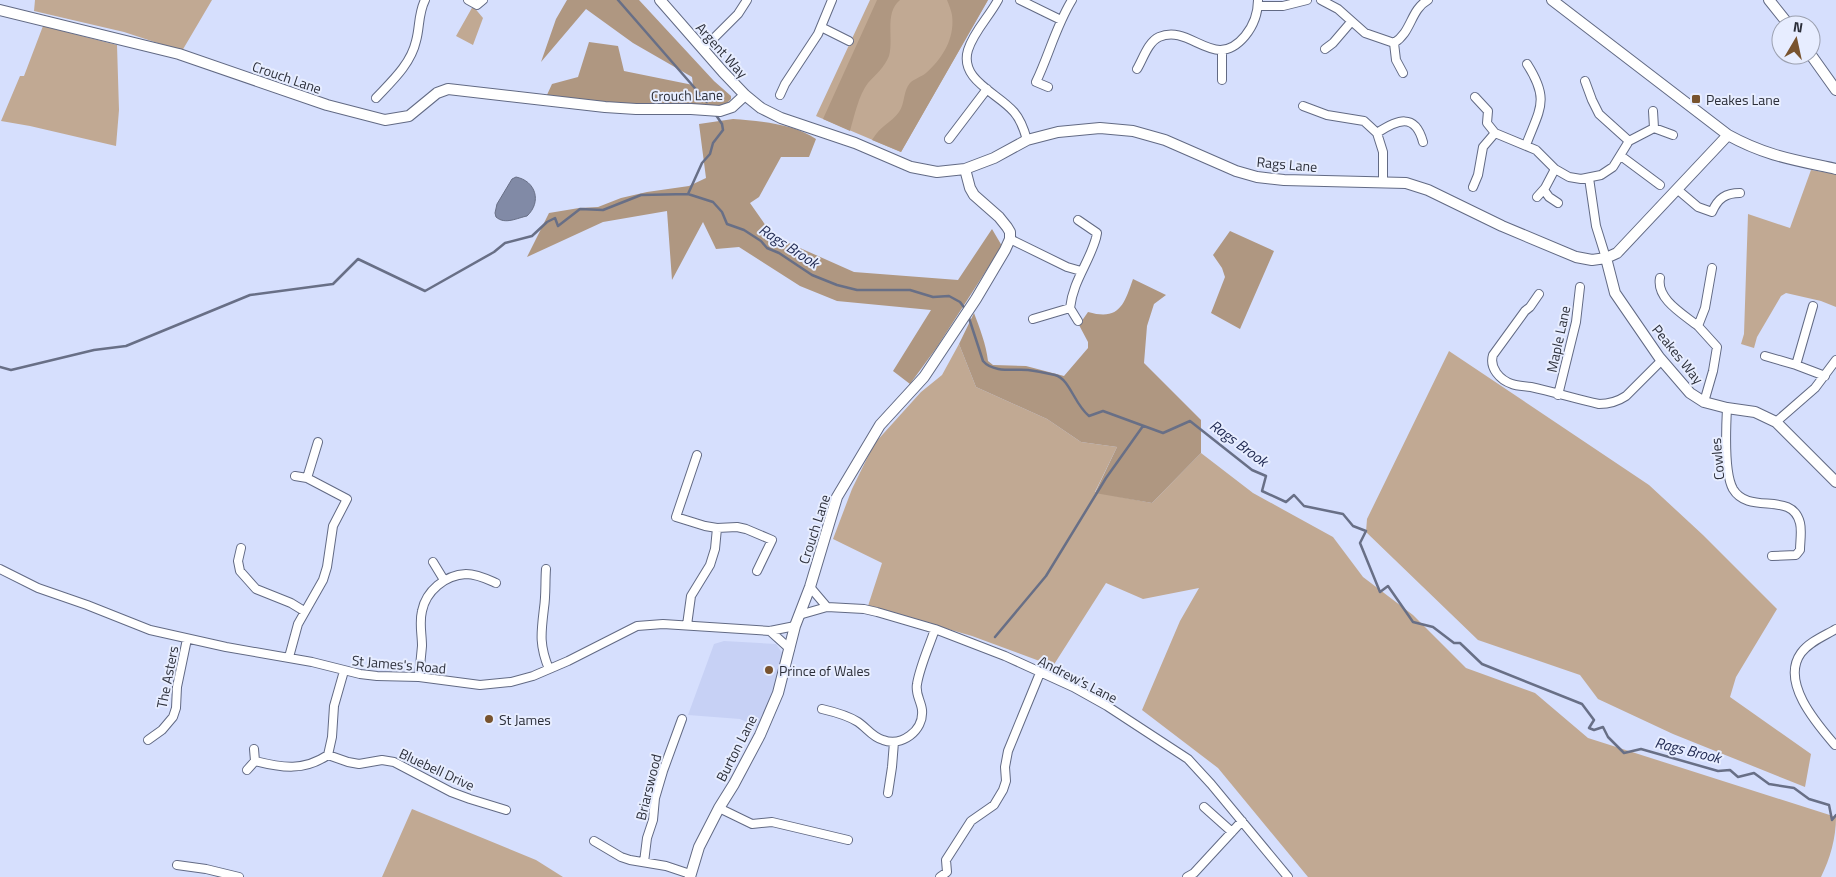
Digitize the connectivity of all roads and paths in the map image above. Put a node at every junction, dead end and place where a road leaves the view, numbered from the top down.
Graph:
1 (425, 0) edge
2 (468, 0) edge
3 (660, 0) edge
4 (747, 0) edge
5 (832, 0) edge
6 (998, 0) edge
7 (1020, 0) edge
8 (1072, 0) edge
9 (1307, 0) edge
10 (1320, 0) edge
11 (1428, 0) edge
12 (1552, 0) edge
13 (1769, 0) edge
14 (480, 3) edge
15 (1258, 3) edge
16 (0, 10) edge
17 (1781, 15) edge
18 (1061, 20) junction
19 (1352, 22) junction
20 (821, 28) junction
21 (849, 41) dead end
22 (1394, 43) junction
23 (703, 49) junction
24 (1325, 49) dead end
25 (1222, 51) junction
26 (1527, 64) dead end
27 (1818, 65) edge
28 (1137, 69) dead end
29 (1403, 73) dead end
30 (1222, 80) dead end
31 (1585, 81) dead end
32 (1048, 87) dead end
33 (987, 89) junction
34 (1836, 90) edge
35 (745, 95) junction
36 (780, 95) dead end
37 (1475, 97) dead end
38 (376, 98) dead end
39 (1303, 106) dead end
40 (1653, 111) dead end
41 (1654, 128) junction
42 (1377, 133) junction
43 (1495, 133) junction
44 (1673, 135) dead end
45 (1728, 135) junction
46 (949, 139) dead end
47 (1027, 140) junction
48 (1629, 141) junction
49 (1423, 142) dead end
50 (1526, 145) junction
51 (1621, 156) junction
52 (964, 169) junction
53 (1555, 169) junction
54 (1836, 169) edge
55 (1589, 178) junction
56 (1383, 182) junction
57 (1660, 185) dead end
58 (1473, 187) dead end
59 (1544, 190) junction
60 (1678, 190) junction
61 (1740, 193) dead end
62 (1537, 197) dead end
63 (1558, 204) dead end
64 (1078, 220) dead end
65 (1010, 238) junction
66 (1606, 258) junction
67 (1712, 268) dead end
68 (1081, 271) junction
69 (1660, 278) dead end
70 (1580, 288) dead end
71 (1539, 294) dead end
72 (1813, 306) dead end
73 (1070, 308) junction
74 (1032, 319) dead end
75 (1078, 321) dead end
76 (1698, 326) junction
77 (1764, 356) dead end
78 (1662, 360) junction
79 (1836, 360) edge
80 (1796, 365) junction
81 (1825, 376) junction
82 (1558, 394) junction
83 (1704, 402) junction
84 (1727, 408) junction
85 (1776, 422) junction
86 (318, 442) dead end
87 (697, 456) dead end
88 (296, 476) dead end
89 (307, 478) junction
90 (1836, 482) edge
91 (717, 528) junction
92 (241, 548) dead end
93 (1772, 556) dead end
94 (433, 562) dead end
95 (0, 569) edge
96 (546, 569) dead end
97 (757, 571) dead end
98 (444, 580) junction
99 (496, 583) dead end
100 (810, 587) junction
101 (827, 607) junction
102 (304, 611) junction
103 (800, 615) junction
104 (687, 625) junction
105 (795, 626) junction
106 (934, 629) junction
107 (1836, 629) edge
108 (770, 631) junction
109 (187, 639) junction
110 (790, 649) junction
111 (289, 657) junction
112 (549, 669) junction
113 (344, 671) junction
114 (1040, 673) junction
115 (418, 678) junction
116 (822, 709) dead end
117 (682, 719) dead end
118 (148, 740) dead end
119 (894, 742) junction
120 (1835, 745) edge
121 (254, 749) dead end
122 (328, 755) junction
123 (255, 761) junction
124 (247, 770) dead end
125 (888, 793) dead end
126 (1204, 807) dead end
127 (718, 808) junction
128 (506, 810) dead end
129 (1242, 821) junction
130 (1232, 832) junction
131 (848, 840) dead end
132 (594, 841) dead end
133 (644, 862) junction
134 (177, 865) dead end
135 (949, 874) edge
136 (690, 876) edge
137 (1193, 876) edge
138 (239, 877) edge
139 (940, 877) edge
140 (1288, 877) edge

1 - 38 street
2 - 14 street
3 - 23 street, Argent Way
4 - 23 street
5 - 20 street
6 - 33 street
7 - 18 street
8 - 18 street
9 - 15 street
10 - 19 street
11 - 22 street
12 - 45 street
13 - 17 street
15 - 25 street
16 - 35 street, Crouch Lane
18 - 32 street
19 - 22 street
19 - 24 street
20 - 21 street
20 - 36 street
22 - 29 street
23 - 35 street, Argent Way
25 - 28 street
25 - 30 street
26 - 50 street
27 - 34 street
31 - 48 street
33 - 46 street
33 - 47 street
35 - 52 street
37 - 43 street
39 - 42 street
40 - 41 street
41 - 44 street
41 - 48 street
42 - 49 street
42 - 56 street
43 - 50 street
43 - 58 street
45 - 54 street
45 - 60 street
47 - 52 street, Rags Lane
47 - 56 street, Rags Lane
48 - 51 street
50 - 53 street
51 - 55 street
51 - 57 street
52 - 65 street
53 - 55 street
53 - 59 street
55 - 66 street
56 - 66 street, Rags Lane
59 - 62 street
59 - 63 street
60 - 61 street
60 - 66 street
64 - 68 street
65 - 68 street
65 - 100 street, Crouch Lane
66 - 78 street, Peakes Way
67 - 76 street
68 - 73 street
69 - 76 street
70 - 82 street, Maple Lane
71 - 82 street
72 - 80 street
73 - 74 street
73 - 75 street
76 - 83 street
77 - 80 street
78 - 82 street
78 - 83 street, Peakes Way
79 - 81 street
80 - 81 street
81 - 85 street
83 - 84 street, Peakes Way
84 - 85 street, Peakes Way
84 - 93 street, Cowles
85 - 90 street, Peakes Way
86 - 89 street
87 - 91 street
88 - 89 street
89 - 102 street
91 - 97 street
91 - 104 street
92 - 102 street
94 - 98 street
95 - 109 street, St James's Road
96 - 112 street
98 - 99 street
98 - 115 street
100 - 101 street
100 - 103 street, Crouch Lane
101 - 103 street, Andrew's Lane
101 - 106 street, Andrew's Lane
102 - 111 street
103 - 105 street, Crouch Lane
104 - 108 street, St James's Road
104 - 112 street, St James's Road
105 - 108 street, St James's Road
105 - 110 street, Burton Lane
106 - 114 street, Andrew's Lane
106 - 119 street
107 - 120 street
108 - 110 street
109 - 111 street, St James's Road
109 - 118 street, The Asters
110 - 127 street, Burton Lane
111 - 113 street, St James's Road
112 - 115 street, St James's Road
113 - 115 street, St James's Road
113 - 122 street
114 - 129 street, Andrew's Lane
114 - 135 street
116 - 119 street
117 - 133 street, Briarswood
119 - 125 street
121 - 123 street
122 - 123 street
122 - 128 street, Bluebell Drive
123 - 124 street
126 - 130 street
127 - 131 street
127 - 136 street, Burton Lane
129 - 130 street
129 - 140 street, Andrew's Lane
130 - 137 street
132 - 133 street
133 - 136 street
134 - 138 street
135 - 139 street

